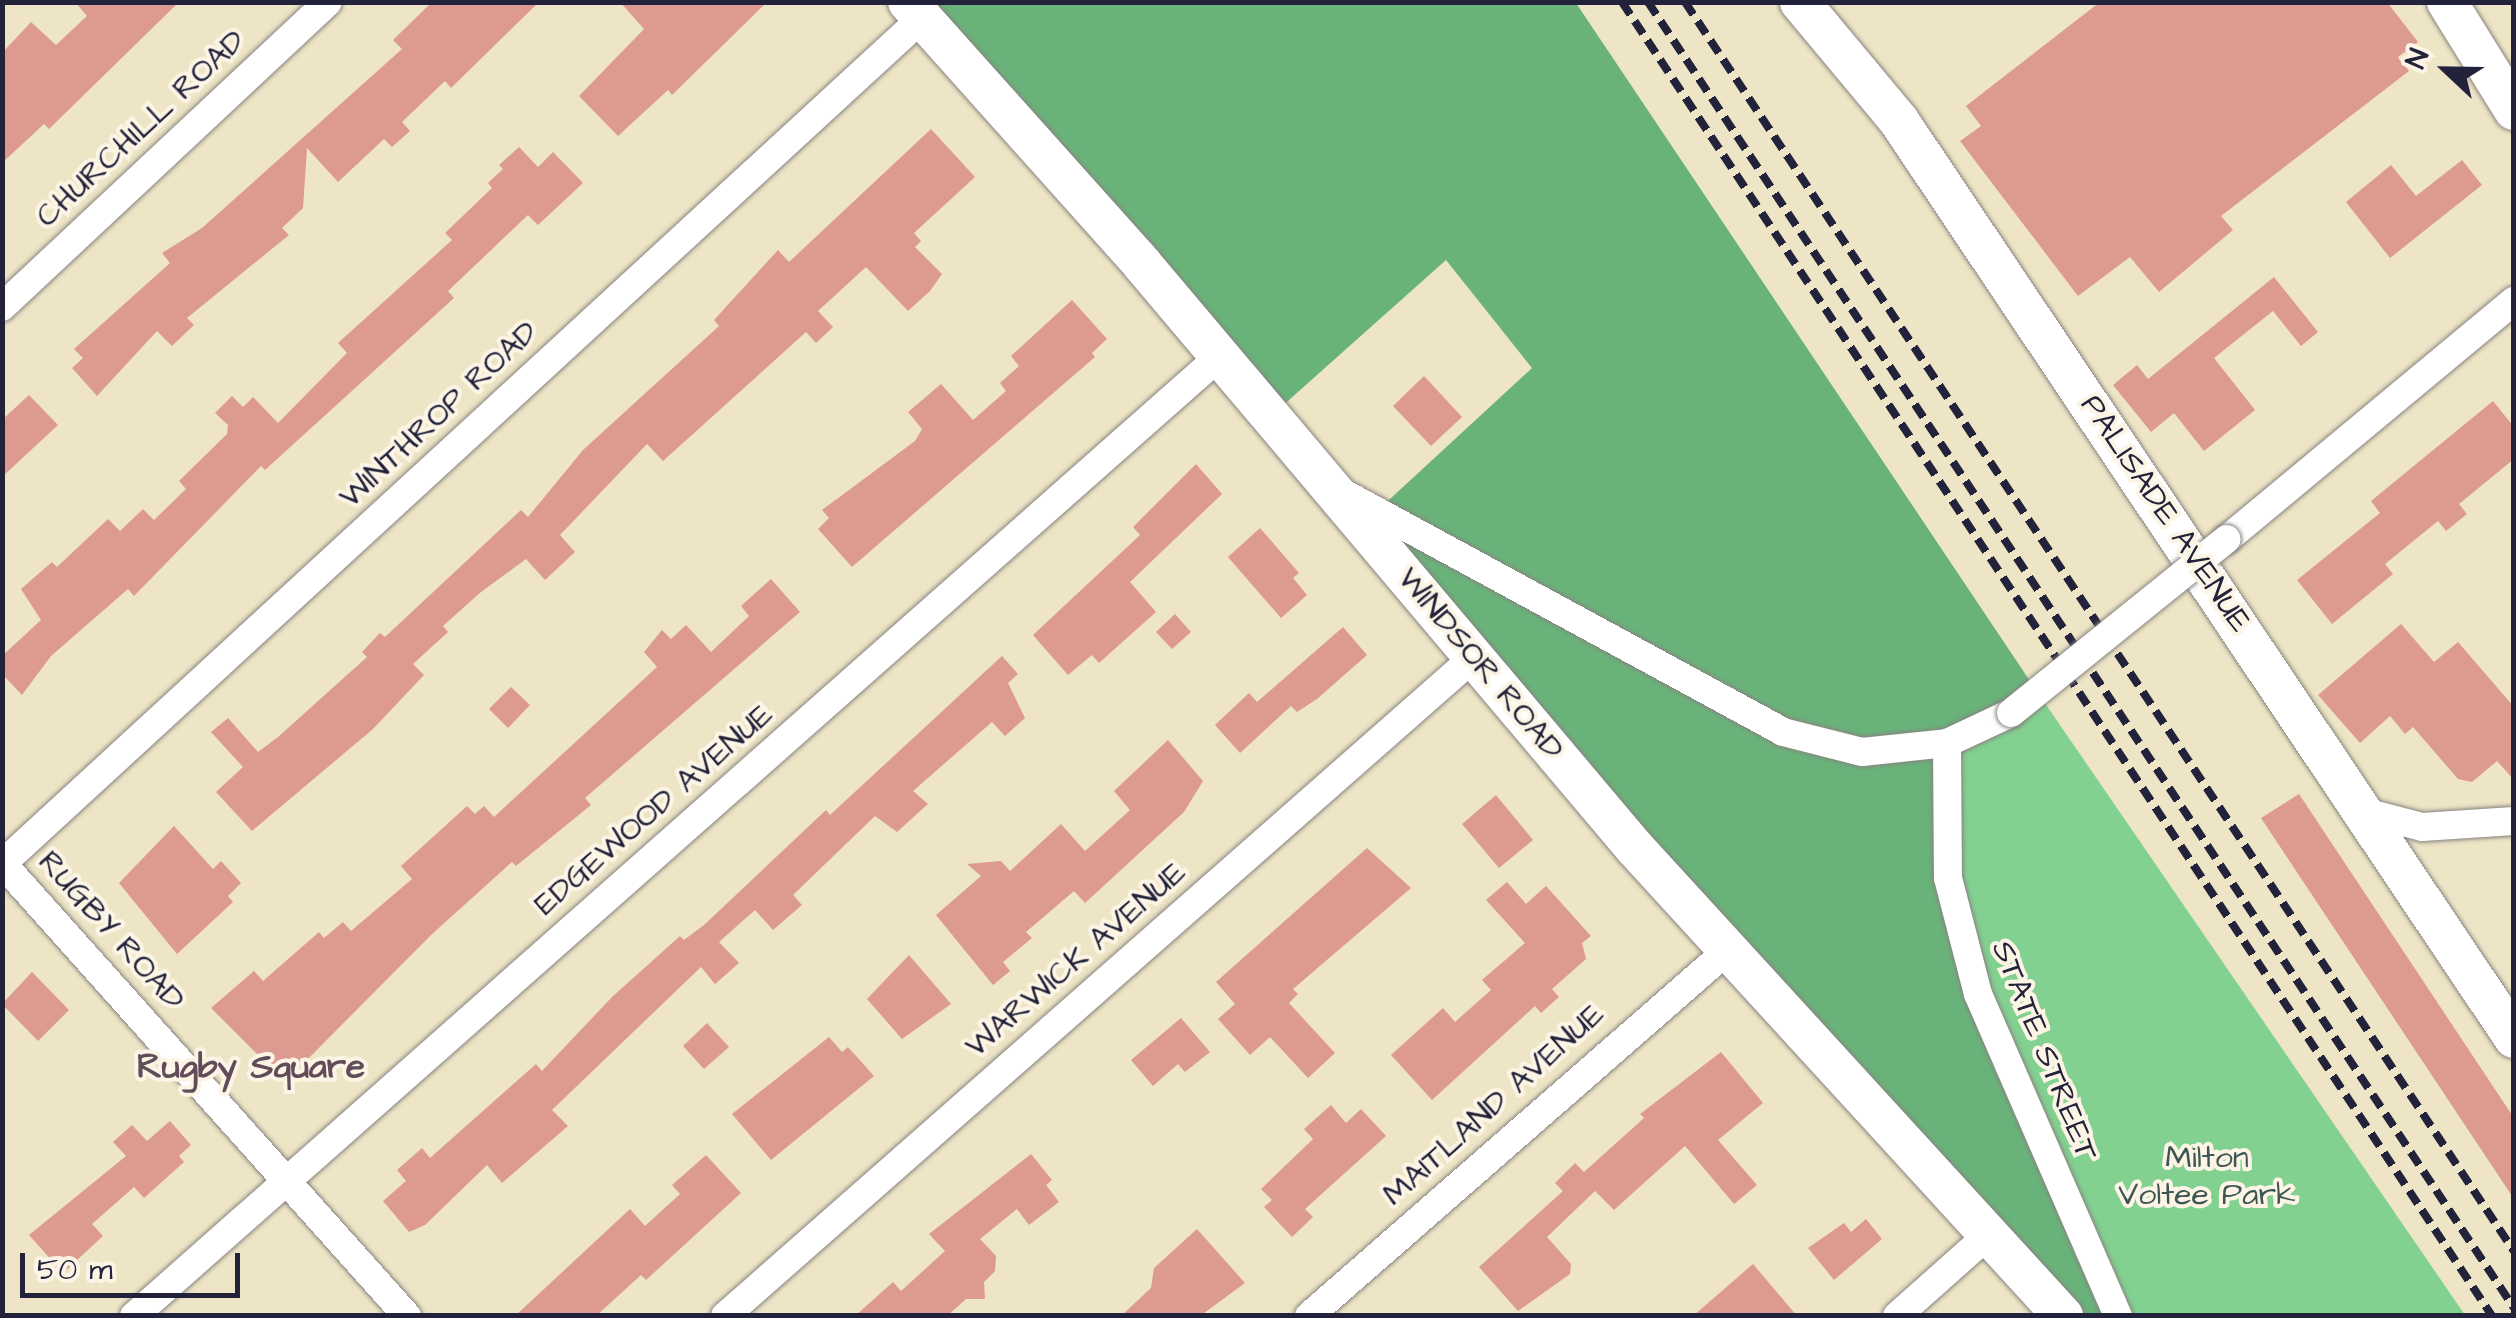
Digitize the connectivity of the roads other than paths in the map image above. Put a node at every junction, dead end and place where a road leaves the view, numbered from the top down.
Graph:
1 (328, 2) edge
2 (1800, 2) edge
3 (2448, 2) edge
4 (915, 10) edge
5 (2514, 110) edge
6 (2514, 301) edge
7 (2, 306) edge
8 (1220, 356) junction
9 (1330, 486) junction
10 (1474, 656) junction
11 (1947, 743) junction
12 (2365, 812) junction
13 (2514, 821) edge
14 (3, 863) edge
15 (1728, 950) junction
16 (2514, 1038) edge
17 (287, 1181) junction
18 (1988, 1234) junction
19 (134, 1316) edge
20 (407, 1316) edge
21 (725, 1316) edge
22 (1309, 1316) edge
23 (1897, 1316) edge
24 (2063, 1316) edge
25 (2118, 1316) edge

1 - 7 street, CHURCHILL ROAD
2 - 12 street, PALISADE AVENUE
3 - 5 street
4 - 8 street, WINDSOR ROAD
4 - 14 street, WINTHROP ROAD
6 - 11 street, bridge
8 - 9 street, WINDSOR ROAD
8 - 17 street, EDGEWOOD AVENUE
9 - 10 street, WINDSOR ROAD
9 - 11 street
10 - 15 street, WINDSOR ROAD
10 - 21 street, WARWICK AVENUE
11 - 25 street, STATE STREET
12 - 13 street
12 - 16 street, PALISADE AVENUE
14 - 17 street, RUGBY ROAD
15 - 18 street, WINDSOR ROAD
15 - 22 street, MAITLAND AVENUE
17 - 19 street, EDGEWOOD AVENUE
17 - 20 street, RUGBY ROAD
18 - 23 street
18 - 24 street, WINDSOR ROAD

